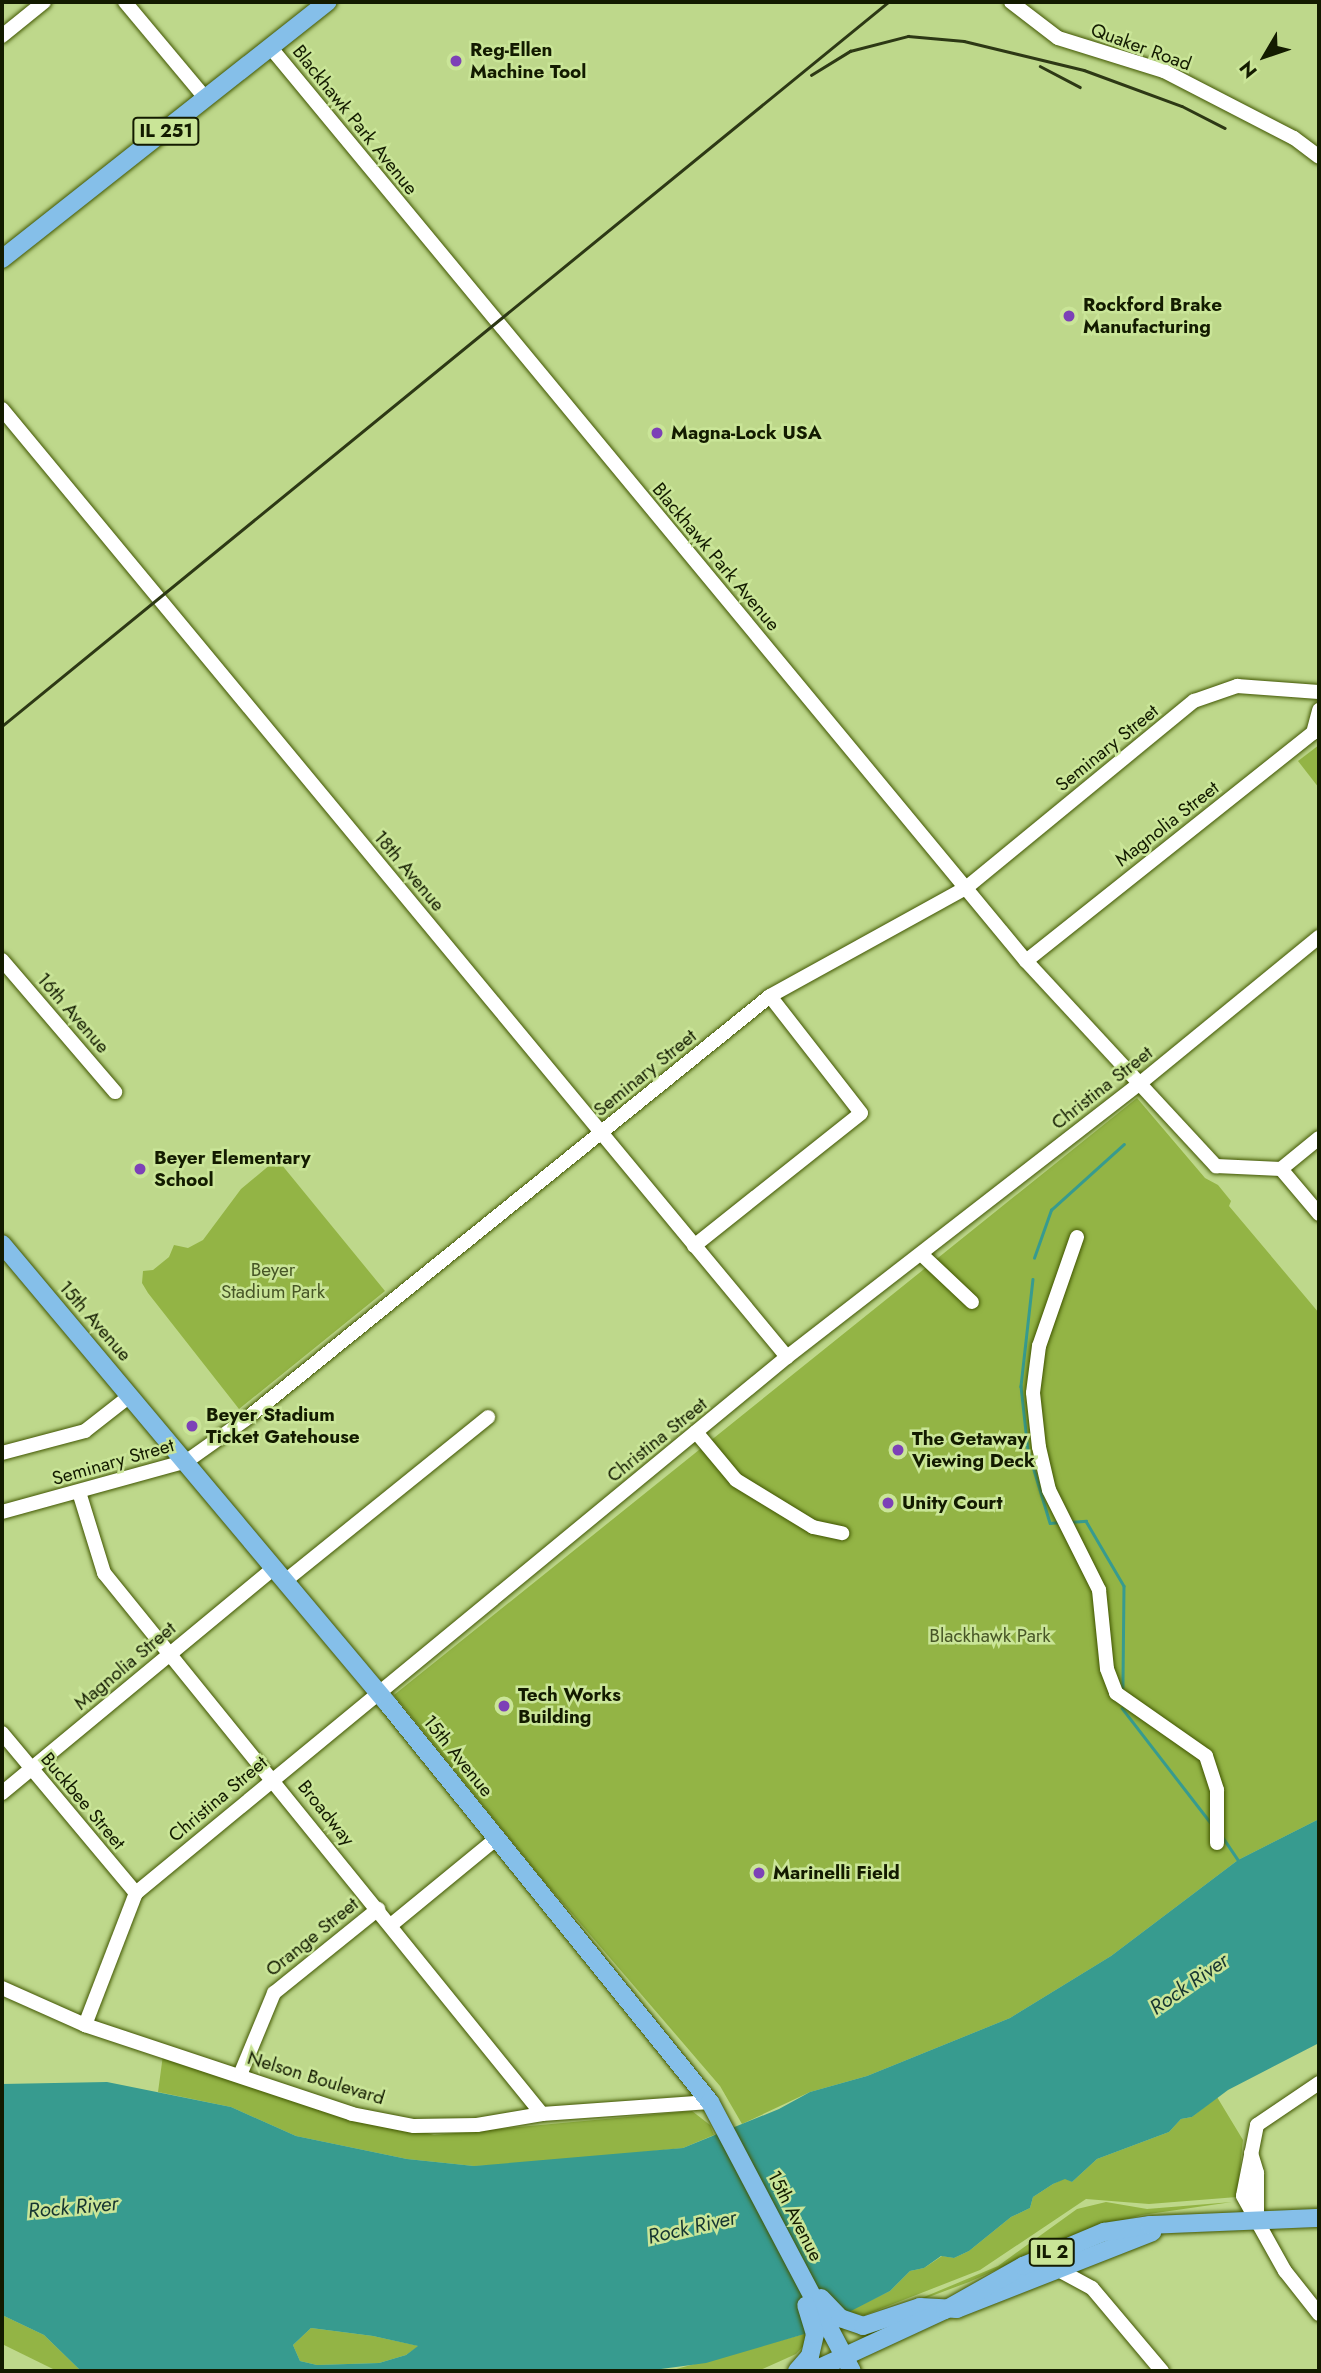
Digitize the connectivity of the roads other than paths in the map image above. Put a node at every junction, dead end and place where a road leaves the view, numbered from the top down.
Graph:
1 (44, 2) edge
2 (125, 2) edge
3 (328, 2) edge
4 (1011, 2) edge
5 (2, 36) edge
6 (271, 47) junction
7 (206, 99) junction
8 (1319, 156) edge
9 (2, 259) edge
10 (2, 410) edge
11 (1319, 692) edge
12 (1319, 710) edge
13 (965, 888) junction
14 (1319, 937) edge
15 (2, 960) edge
16 (1026, 961) junction
17 (770, 996) junction
18 (1138, 1086) junction
19 (115, 1092) dead end
20 (601, 1133) junction
21 (1319, 1138) edge
22 (1281, 1170) junction
23 (1319, 1214) edge
24 (1077, 1237) dead end
25 (2, 1244) edge
26 (694, 1246) junction
27 (921, 1254) junction
28 (972, 1302) dead end
29 (787, 1357) junction
30 (131, 1395) junction
31 (488, 1417) dead end
32 (696, 1432) junction
33 (2, 1453) edge
34 (187, 1461) junction
35 (79, 1492) junction
36 (2, 1512) edge
37 (842, 1533) dead end
38 (280, 1575) junction
39 (170, 1654) junction
40 (379, 1693) junction
41 (2, 1733) edge
42 (31, 1769) junction
43 (272, 1778) junction
44 (2, 1793) edge
45 (498, 1838) junction
46 (1217, 1843) dead end
47 (136, 1893) junction
48 (378, 1909) junction
49 (391, 1925) junction
50 (2, 1989) edge
51 (85, 2025) junction
52 (240, 2074) junction
53 (1319, 2083) edge
54 (710, 2102) junction
55 (542, 2114) junction
56 (1319, 2218) edge
57 (1257, 2220) junction
58 (1169, 2226) junction
59 (1095, 2252) junction
60 (793, 2258) junction
61 (1054, 2268) junction
62 (802, 2277) junction
63 (1092, 2288) junction
64 (945, 2310) junction
65 (1319, 2314) edge
66 (848, 2364) edge
67 (797, 2371) edge
68 (813, 2371) edge
69 (1162, 2371) edge

1 - 5 street
2 - 7 street
3 - 6 main road, IL 251
4 - 8 street, Quaker Road
6 - 7 main road, IL 251
6 - 13 street, Blackhawk Park Avenue
7 - 9 main road, IL 251
10 - 20 street, 18th Avenue
11 - 13 street, Seminary Street
12 - 16 street, Magnolia Street
13 - 16 street, Blackhawk Park Avenue
13 - 17 street, Seminary Street
14 - 18 street, Christina Street
15 - 19 street, 16th Avenue
16 - 18 street, Blackhawk Park Avenue
17 - 20 street, Seminary Street
17 - 26 street
18 - 22 street, Blackhawk Park Avenue
18 - 27 street, Christina Street
20 - 26 street, 18th Avenue
20 - 34 street, Seminary Street
21 - 22 street
22 - 23 street
24 - 46 street
25 - 30 main road, 15th Avenue
26 - 29 street, 18th Avenue
27 - 28 street
27 - 29 street, Christina Street
29 - 32 street, Christina Street
30 - 33 street
30 - 34 main road, 15th Avenue
31 - 38 street, Magnolia Street
32 - 37 street
32 - 40 street, Christina Street
34 - 35 street, Seminary Street
34 - 38 main road, 15th Avenue
35 - 36 street, Seminary Street
35 - 39 street, Broadway
38 - 39 street, Magnolia Street
38 - 40 main road, 15th Avenue
39 - 42 street, Magnolia Street
39 - 43 street, Broadway
40 - 43 street, Christina Street
40 - 45 main road, 15th Avenue
41 - 42 street, Buckbee Street
42 - 44 street, Magnolia Street
42 - 47 street, Buckbee Street
43 - 47 street, Christina Street
43 - 48 street, Broadway
45 - 49 street
45 - 54 main road, 15th Avenue
47 - 51 street, Christina Street
48 - 49 street, Broadway
48 - 52 street, Orange Street
49 - 55 street, Broadway
50 - 51 street, Nelson Boulevard
51 - 52 street, Nelson Boulevard
52 - 55 street, Nelson Boulevard
53 - 57 street
54 - 55 street, Nelson Boulevard
54 - 60 main road, 15th Avenue
56 - 57 main road, IL 2
57 - 58 main road, IL 2
57 - 65 street
58 - 59 main road, IL 2
58 - 64 main road, IL 2
59 - 61 main road, IL 2
59 - 63 street
60 - 62 main road, 15th Avenue
60 - 67 main road
61 - 63 street
61 - 64 main road, IL 2
62 - 64 main road
62 - 66 main road, 15th Avenue
63 - 69 street
64 - 66 main road, IL 2
66 - 68 main road, IL 2

